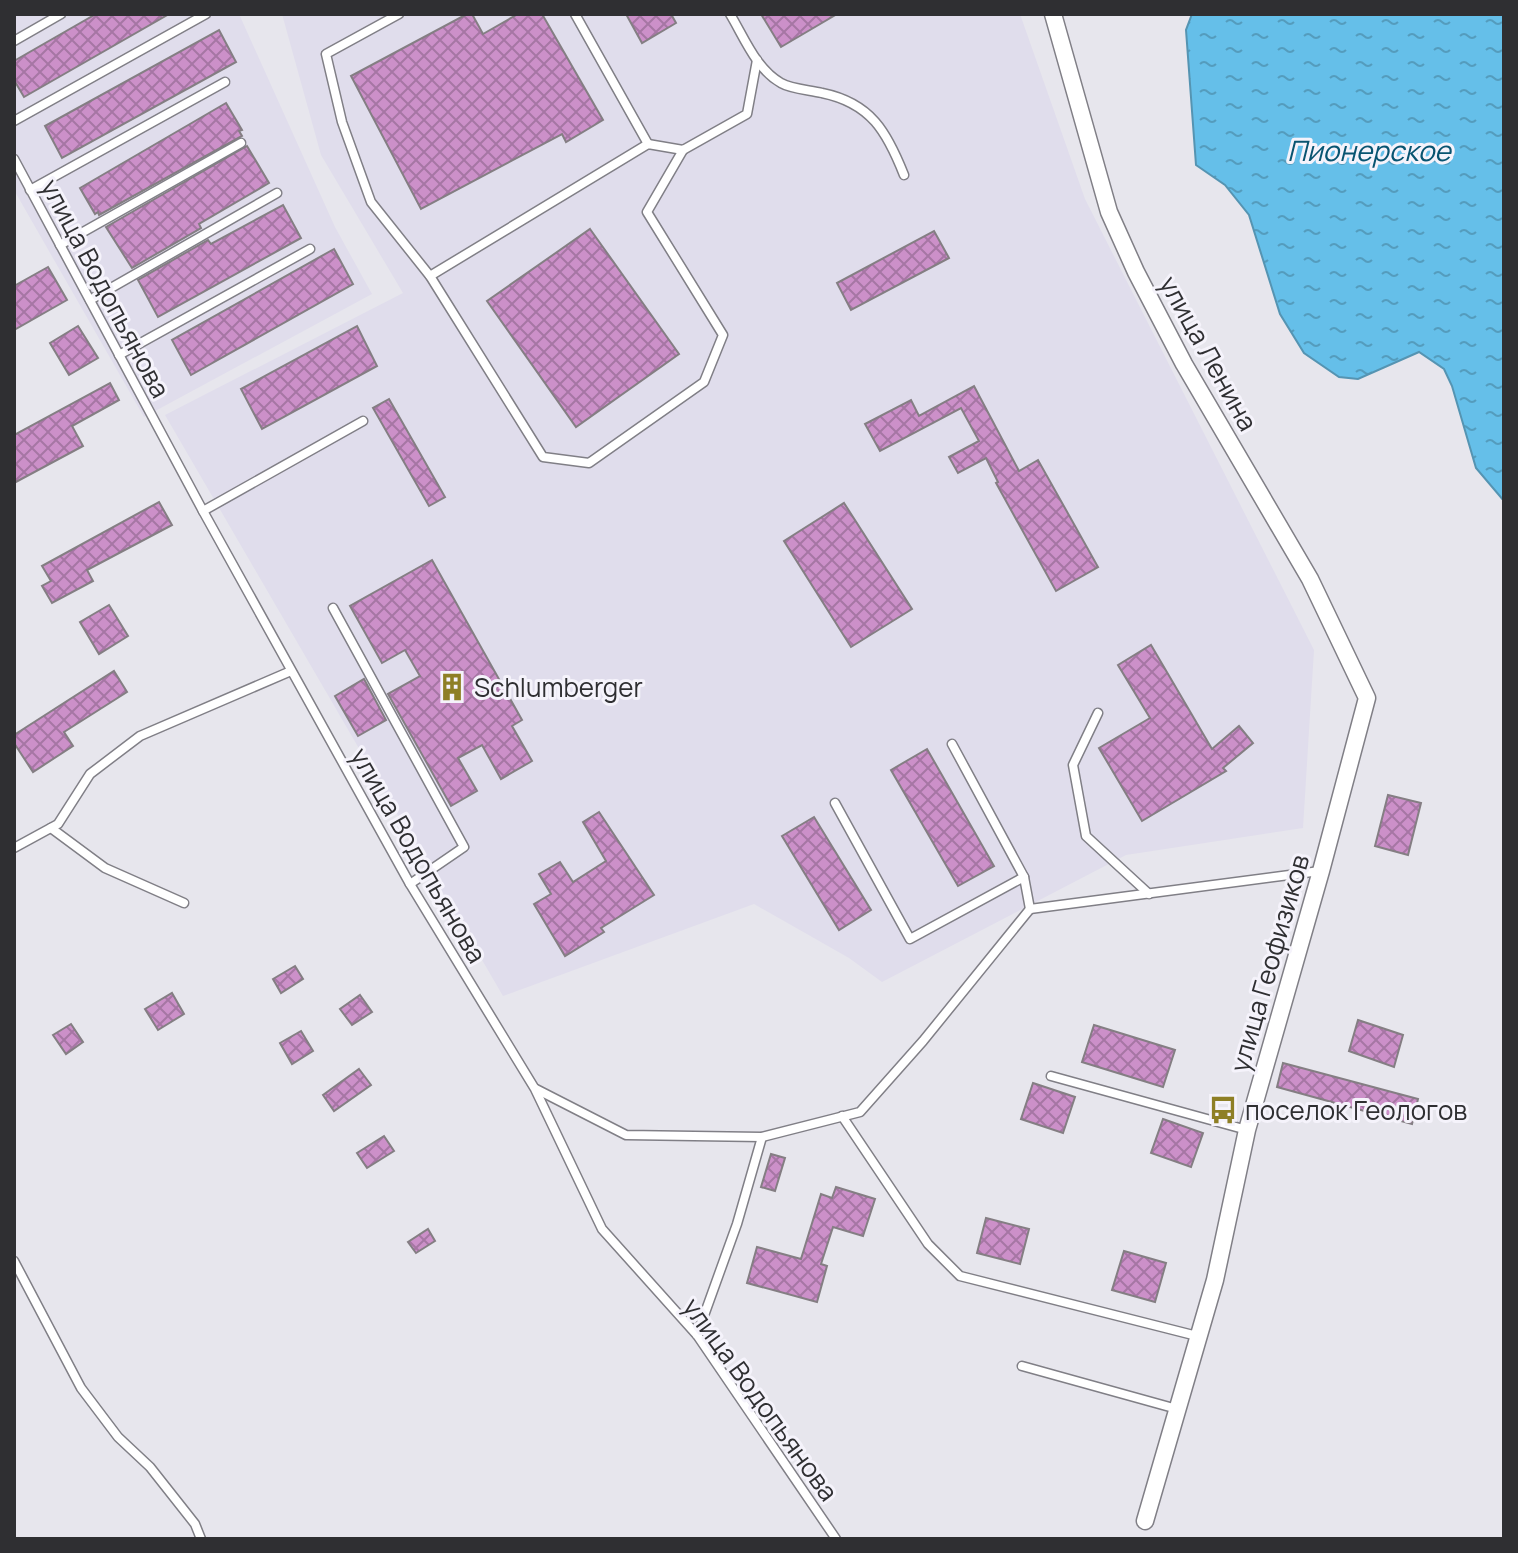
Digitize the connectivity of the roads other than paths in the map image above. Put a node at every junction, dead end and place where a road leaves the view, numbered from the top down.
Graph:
1 (61, 14) edge
2 (206, 14) edge
3 (399, 14) edge
4 (575, 14) edge
5 (730, 14) edge
6 (1053, 14) edge
7 (14, 41) edge
8 (757, 60) junction
9 (225, 82) dead end
10 (14, 121) edge
11 (241, 143) dead end
12 (648, 144) junction
13 (683, 150) junction
14 (14, 159) edge
15 (904, 175) dead end
16 (30, 190) junction
17 (277, 193) dead end
18 (60, 245) junction
19 (310, 249) dead end
20 (430, 276) junction
21 (90, 300) junction
22 (119, 355) junction
23 (363, 421) dead end
24 (203, 511) junction
25 (333, 608) dead end
26 (291, 671) junction
27 (1367, 698) joint
28 (1098, 713) dead end
29 (952, 744) dead end
30 (835, 803) dead end
31 (51, 828) junction
32 (14, 848) edge
33 (1321, 871) junction
34 (1024, 877) junction
35 (410, 884) junction
36 (1149, 894) junction
37 (184, 903) dead end
38 (1030, 909) junction
39 (1051, 1076) dead end
40 (535, 1089) junction
41 (842, 1116) junction
42 (1247, 1130) junction
43 (762, 1137) junction
44 (14, 1261) edge
45 (697, 1335) junction
46 (1197, 1336) junction
47 (1022, 1366) dead end
48 (1177, 1409) junction
49 (1145, 1521) dead end
50 (201, 1539) edge
51 (836, 1539) edge

1 - 7 lane
2 - 10 lane
3 - 20 lane
4 - 12 lane
5 - 8 lane
6 - 27 street, улица Ленина
8 - 13 lane
8 - 15 lane
9 - 16 lane
11 - 18 lane
12 - 13 lane
12 - 20 lane
13 - 20 lane
14 - 16 lane, улица Водопьянова
16 - 18 lane, улица Водопьянова
17 - 21 lane
18 - 21 lane, улица Водопьянова
19 - 22 lane
21 - 22 lane, улица Водопьянова
22 - 24 lane, улица Водопьянова
23 - 24 lane
24 - 26 lane, улица Водопьянова
25 - 35 lane
26 - 31 lane
26 - 35 lane, улица Водопьянова
27 - 33 street, улица Геофизиков
28 - 36 lane
29 - 34 lane
30 - 34 lane
31 - 32 lane
31 - 37 lane
33 - 36 lane
33 - 42 street, улица Геофизиков
34 - 38 lane
35 - 40 lane, улица Водопьянова
36 - 38 lane
38 - 41 lane
39 - 42 lane
40 - 43 lane
40 - 45 lane, улица Водопьянова
41 - 43 lane
41 - 46 lane
42 - 46 street, улица Геофизиков
43 - 45 lane
44 - 50 lane
45 - 51 lane, улица Водопьянова
46 - 48 street, улица Геофизиков
47 - 48 lane
48 - 49 street, улица Геофизиков

